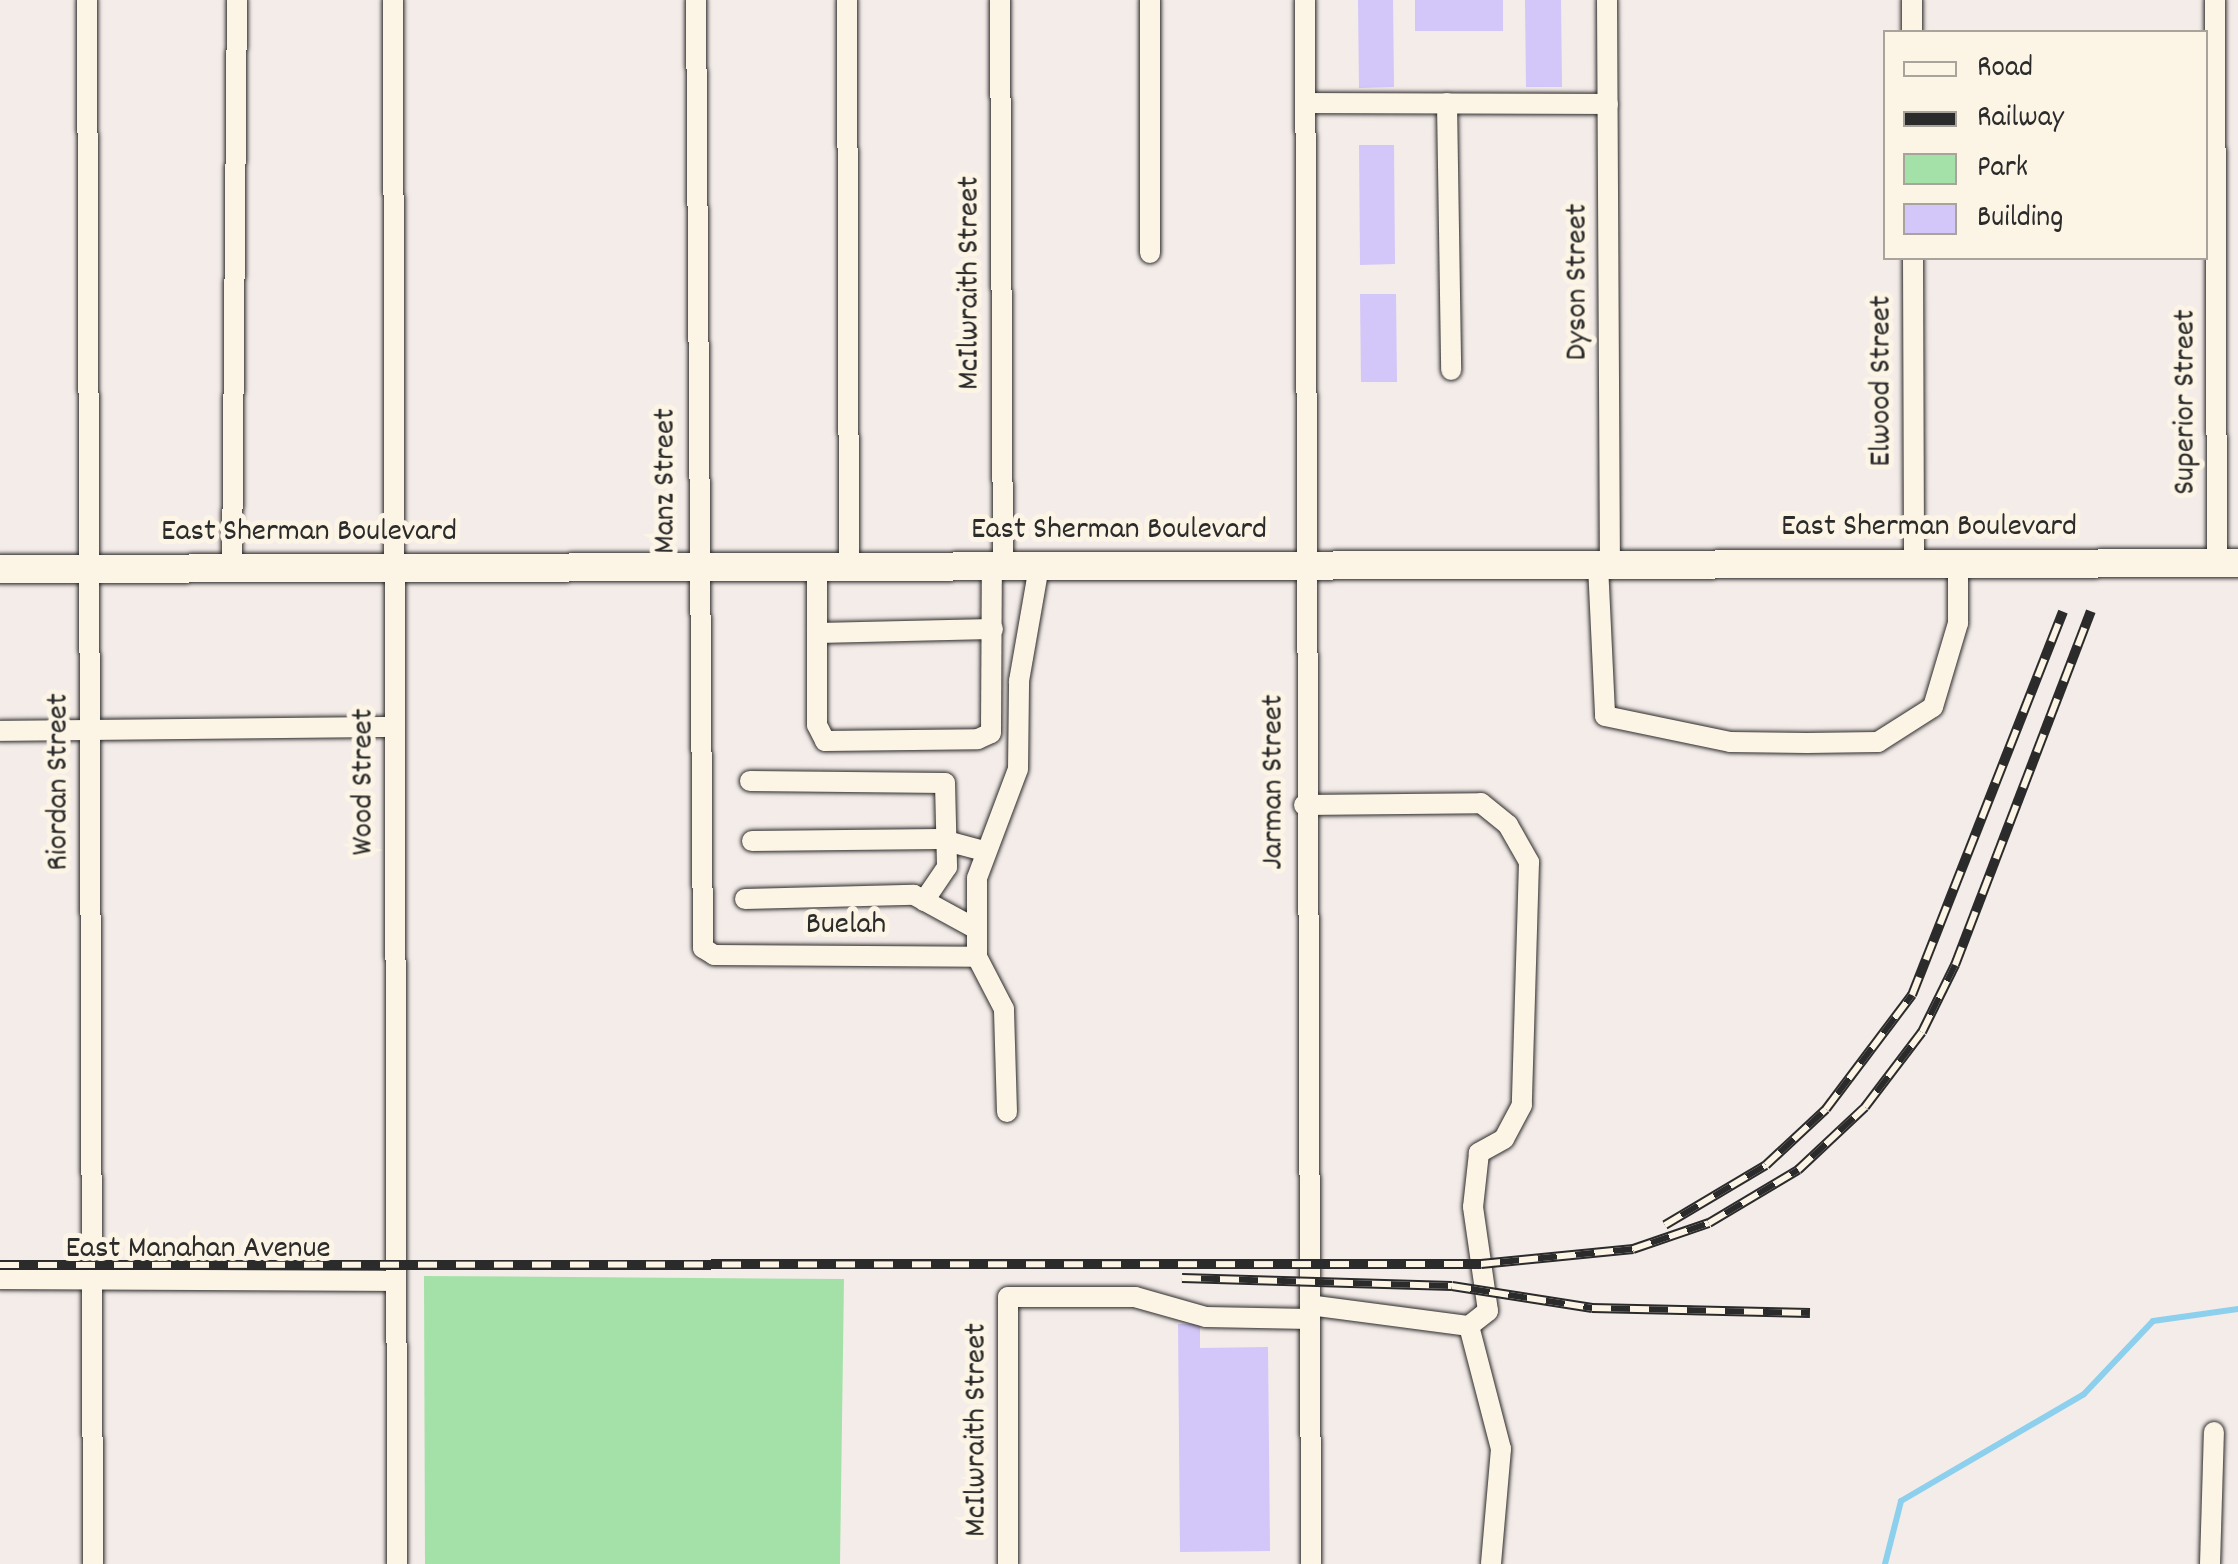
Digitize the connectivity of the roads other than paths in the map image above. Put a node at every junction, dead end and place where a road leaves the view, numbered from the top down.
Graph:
1 (87, 0) edge
2 (236, 0) edge
3 (393, 0) edge
4 (696, 0) edge
5 (847, 0) edge
6 (1000, 0) edge
7 (1150, 0) edge
8 (1305, 0) edge
9 (1607, 0) edge
10 (1912, 0) edge
11 (2215, 0) edge
12 (1912, 30) edge
13 (1306, 103) junction
14 (1447, 104) junction
15 (1608, 104) junction
16 (1150, 253) dead end
17 (1913, 260) edge
18 (1450, 370) dead end
19 (2227, 563) edge
20 (1914, 564) junction
21 (1958, 564) junction
22 (1306, 565) junction
23 (1604, 565) junction
24 (817, 566) junction
25 (998, 566) junction
26 (1039, 566) junction
27 (395, 567) junction
28 (698, 567) junction
29 (848, 567) junction
30 (0, 568) edge
31 (90, 568) junction
32 (232, 568) junction
33 (993, 629) junction
34 (817, 633) junction
35 (395, 728) junction
36 (90, 730) junction
37 (0, 732) edge
38 (750, 781) dead end
39 (1304, 805) junction
40 (752, 842) dead end
41 (949, 842) junction
42 (984, 851) junction
43 (746, 898) dead end
44 (924, 902) junction
45 (976, 929) junction
46 (714, 955) joint
47 (978, 957) junction
48 (1008, 1112) dead end
49 (0, 1280) edge
50 (92, 1280) junction
51 (396, 1281) junction
52 (1310, 1312) junction
53 (1470, 1326) junction
54 (2214, 1432) dead end
55 (92, 1564) edge
56 (397, 1564) edge
57 (1008, 1564) edge
58 (1310, 1564) edge
59 (1491, 1564) edge
60 (2210, 1564) edge

1 - 31 street, Riordan Street
2 - 32 street
3 - 27 street, Wood Street
4 - 28 street, Manz Street
5 - 29 street
6 - 25 street, McIlwraith Street
7 - 16 street
8 - 13 street, Jarman Street
9 - 15 street, Dyson Street
10 - 12 street
11 - 19 street, Superior Street
13 - 14 street
13 - 22 street, Jarman Street
14 - 15 street
14 - 18 street
15 - 23 street, Dyson Street
17 - 20 street, Elwood Street
19 - 21 main road, East Sherman Boulevard
20 - 21 main road, East Sherman Boulevard
20 - 23 main road, East Sherman Boulevard
21 - 23 street, Dyson Street
22 - 23 main road, East Sherman Boulevard
22 - 26 main road, East Sherman Boulevard
22 - 39 street, Jarman Street
24 - 28 main road, East Sherman Boulevard
24 - 29 main road, East Sherman Boulevard
24 - 34 street
25 - 26 main road, East Sherman Boulevard
25 - 29 main road, East Sherman Boulevard
25 - 33 street, McIlwraith Street
26 - 42 street
27 - 28 main road, East Sherman Boulevard
27 - 32 main road, East Sherman Boulevard
27 - 35 street, Wood Street
28 - 46 street, Manz Street
30 - 31 main road, East Sherman Boulevard
31 - 32 main road, East Sherman Boulevard
31 - 36 street, Riordan Street
33 - 34 street
33 - 34 street, McIlwraith Street
35 - 36 street
35 - 51 street, Wood Street
36 - 37 street
36 - 50 street, Riordan Street
38 - 41 street
39 - 52 street, Jarman Street
39 - 53 street
40 - 41 street
41 - 42 street
41 - 44 street
42 - 45 street
43 - 44 street
44 - 45 street
45 - 47 street
46 - 47 street, Buelah
47 - 48 street
49 - 50 street, East Manahan Avenue
50 - 51 street, East Manahan Avenue
50 - 55 street, Riordan Street
51 - 56 street, Wood Street
52 - 53 street
52 - 57 street, McIlwraith Street
52 - 58 street, Jarman Street
53 - 59 street
54 - 60 street

